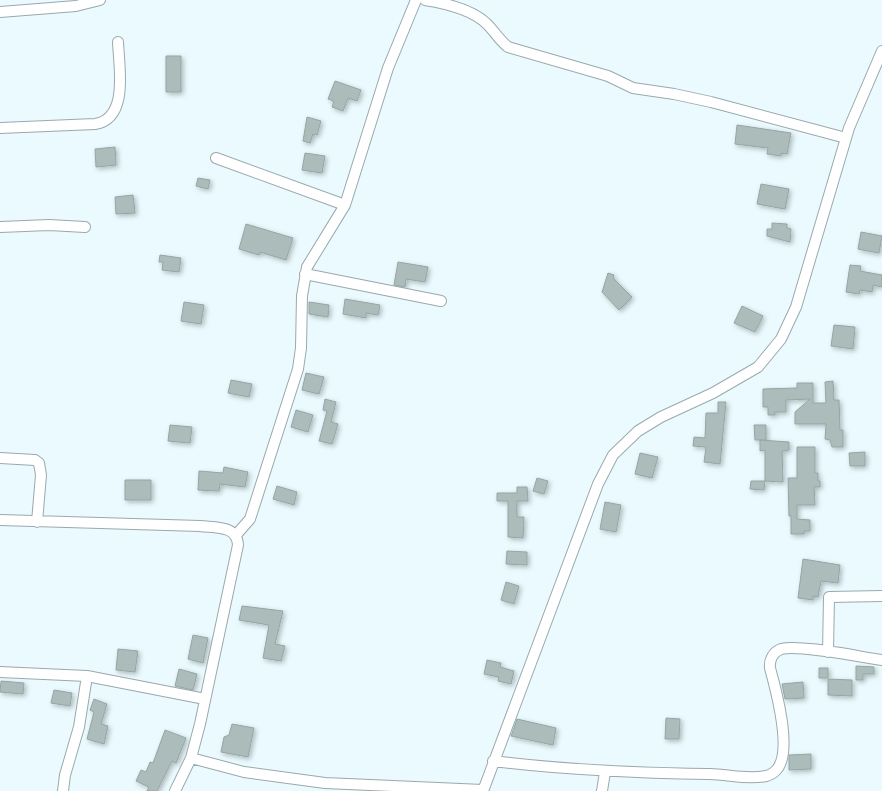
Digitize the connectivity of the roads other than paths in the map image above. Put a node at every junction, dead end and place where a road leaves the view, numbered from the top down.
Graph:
1 (100, 0) edge
2 (416, 0) edge
3 (425, 0) edge
4 (0, 12) edge
5 (118, 42) dead end
6 (882, 51) edge
7 (0, 128) edge
8 (846, 138) junction
9 (216, 158) dead end
10 (345, 205) junction
11 (0, 227) edge
12 (85, 227) dead end
13 (305, 274) junction
14 (441, 301) dead end
15 (0, 458) edge
16 (0, 520) edge
17 (37, 522) junction
18 (236, 535) junction
19 (882, 596) edge
20 (828, 652) junction
21 (882, 660) edge
22 (0, 672) edge
23 (87, 676) junction
24 (205, 699) junction
25 (191, 758) junction
26 (493, 761) junction
27 (606, 772) junction
28 (483, 790) edge
29 (63, 791) edge
30 (175, 791) edge
31 (602, 791) edge

1 - 4 street
2 - 10 street
3 - 8 street
5 - 7 street
6 - 8 street
8 - 26 street
9 - 10 street
10 - 13 street
11 - 12 street
13 - 14 street
13 - 18 street
15 - 17 street
16 - 17 street
17 - 18 street
18 - 24 street
19 - 20 street
20 - 21 street
20 - 27 street
22 - 23 street
23 - 24 street
23 - 29 street
24 - 25 street
25 - 28 street
25 - 30 street
26 - 27 street
26 - 28 street
27 - 31 street

